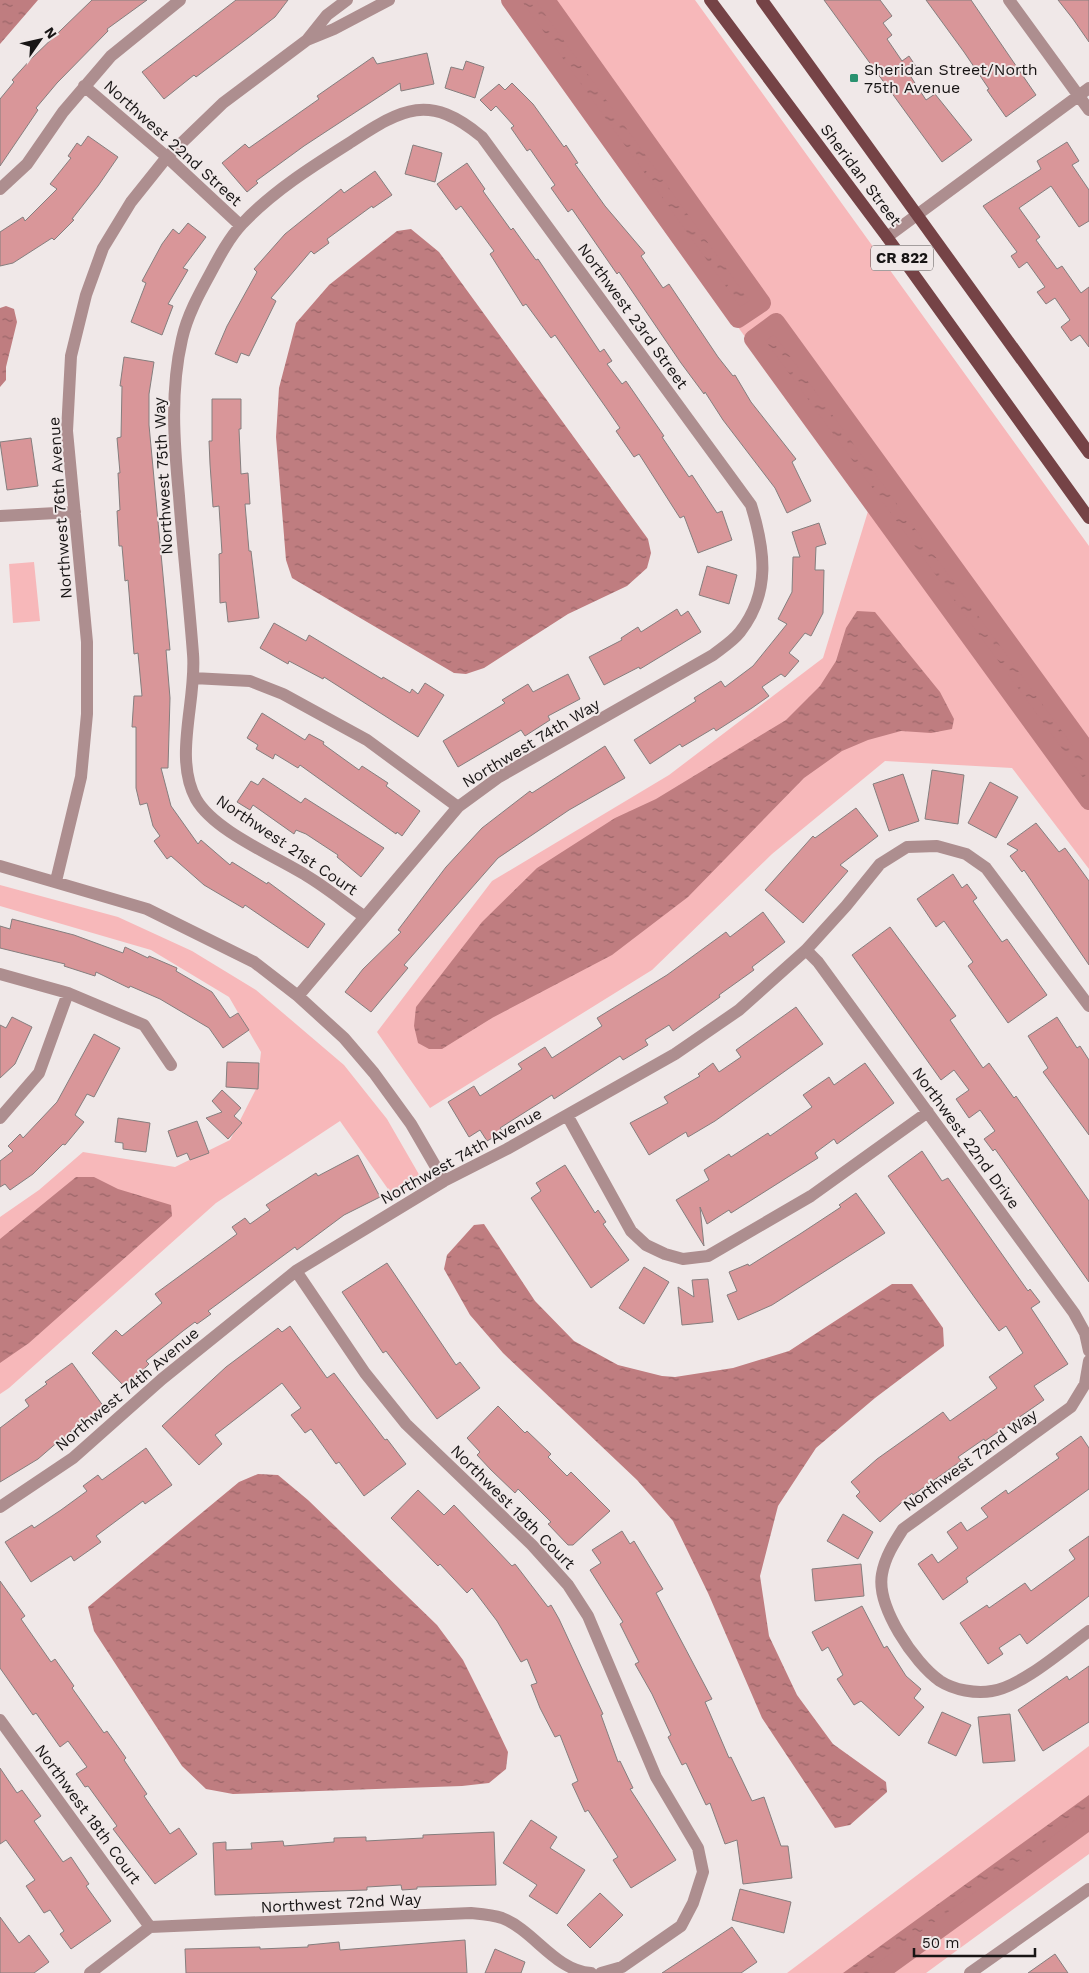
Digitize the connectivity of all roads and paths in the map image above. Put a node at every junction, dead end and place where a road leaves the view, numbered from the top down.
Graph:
1 (180, 0) edge
2 (347, 0) edge
3 (390, 0) edge
4 (710, 0) edge
5 (762, 0) edge
6 (1009, 0) edge
7 (307, 40) junction
8 (84, 86) junction
9 (1089, 88) edge
10 (1078, 95) junction
11 (1089, 110) edge
12 (443, 112) joint
13 (167, 157) junction
14 (0, 189) edge
15 (916, 214) junction
16 (240, 225) junction
17 (887, 237) junction
18 (1089, 453) edge
19 (75, 512) junction
20 (0, 516) edge
21 (1089, 518) edge
22 (764, 561) joint
23 (193, 678) junction
24 (195, 797) joint
25 (458, 806) junction
26 (0, 866) edge
27 (56, 881) junction
28 (364, 917) junction
29 (806, 950) junction
30 (0, 974) edge
31 (68, 993) junction
32 (298, 996) junction
33 (1089, 1006) edge
34 (171, 1065) dead end
35 (928, 1112) junction
36 (567, 1115) junction
37 (0, 1118) edge
38 (444, 1181) junction
39 (296, 1271) junction
40 (1089, 1351) edge
41 (1089, 1361) edge
42 (0, 1507) edge
43 (1089, 1631) edge
44 (0, 1720) edge
45 (1089, 1889) edge
46 (150, 1927) junction
47 (972, 1972) edge
48 (90, 1973) edge
49 (591, 1973) edge
50 (601, 1973) edge

1 - 8 street
2 - 7 street, Northwest 76th Avenue
3 - 7 street, Northwest 76th Avenue
4 - 17 main road, Sheridan Street / CR 822
5 - 15 main road, Sheridan Street / CR 822
6 - 10 street
7 - 13 street, Northwest 76th Avenue
8 - 13 street, Northwest 22nd Street
8 - 14 street
9 - 10 street
10 - 11 street
10 - 15 street
12 - 16 street, Northwest 75th Way
12 - 22 street, Northwest 23rd Street
13 - 16 street, Northwest 22nd Street
13 - 19 street, Northwest 76th Avenue
15 - 17 street
15 - 18 main road, Sheridan Street / CR 822
16 - 23 street, Northwest 75th Way
17 - 21 main road, Sheridan Street / CR 822
19 - 20 street
19 - 27 street, Northwest 76th Avenue
22 - 25 street, Northwest 74th Way
23 - 24 street, Northwest 75th Way
23 - 25 street
24 - 28 street, Northwest 21st Court
25 - 28 street, Northwest 74th Way
26 - 27 street
27 - 32 street
28 - 32 street, Northwest 74th Way
29 - 33 street, Northwest 74th Avenue
29 - 35 street, Northwest 22nd Drive
29 - 36 street, Northwest 74th Avenue
30 - 31 street
31 - 34 street
31 - 37 street
32 - 38 street
35 - 36 street
35 - 40 street, Northwest 22nd Drive
36 - 38 street, Northwest 74th Avenue
38 - 39 street, Northwest 74th Avenue
39 - 42 street, Northwest 74th Avenue
39 - 50 street, Northwest 19th Court
41 - 43 street, Northwest 72nd Way
44 - 46 street, Northwest 18th Court
45 - 47 street
46 - 48 street
46 - 49 street, Northwest 72nd Way

